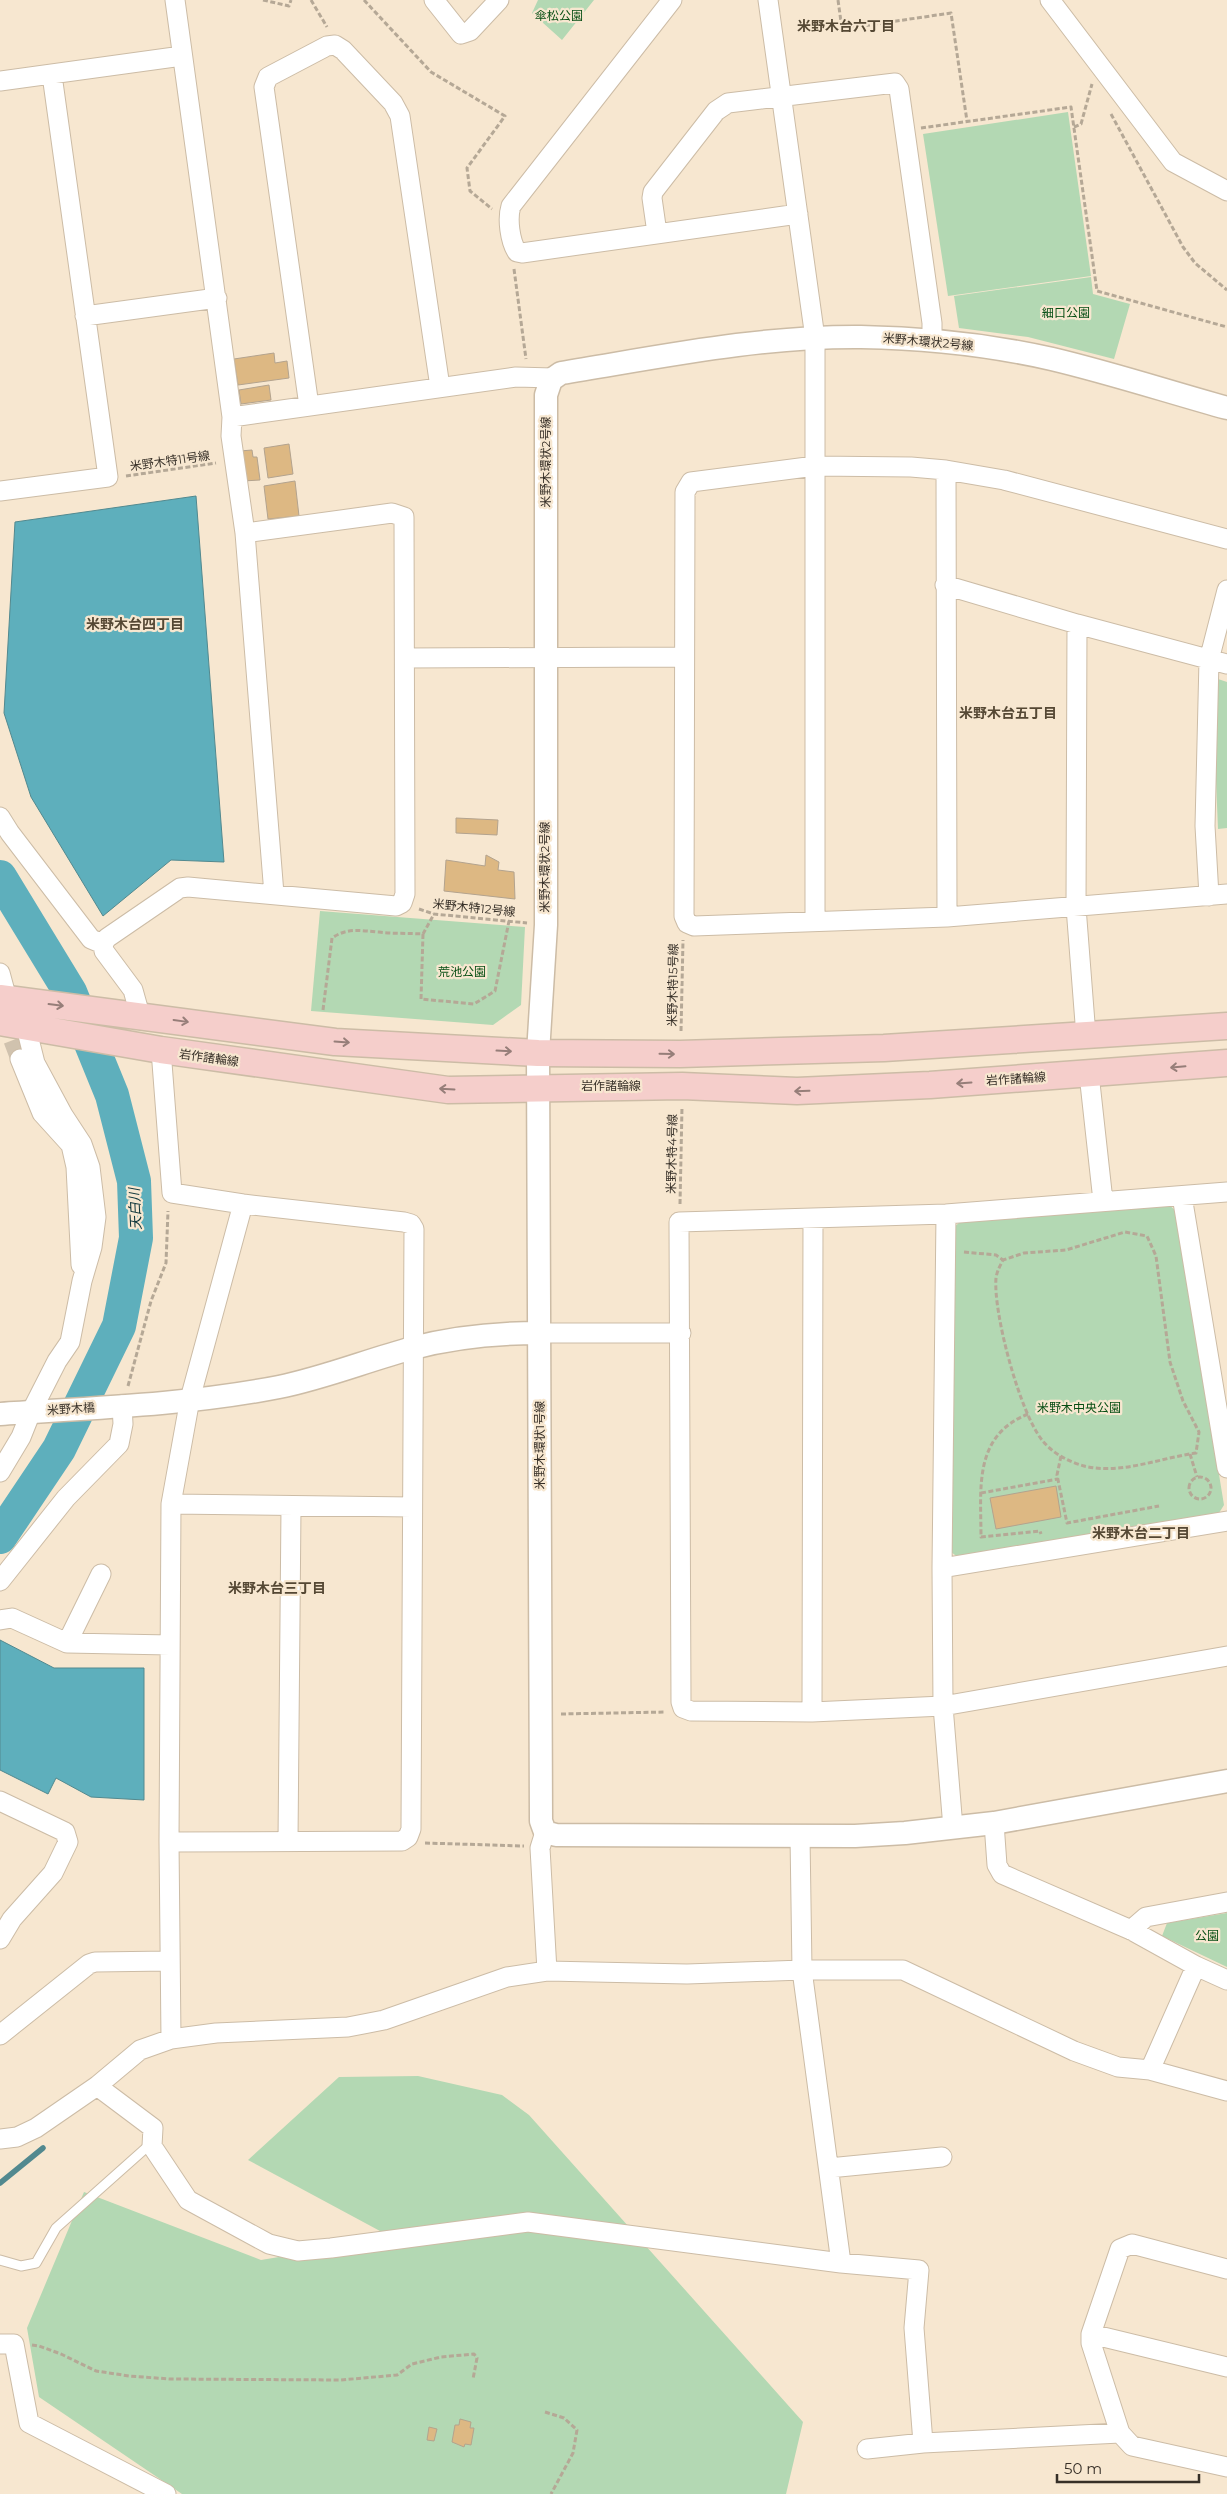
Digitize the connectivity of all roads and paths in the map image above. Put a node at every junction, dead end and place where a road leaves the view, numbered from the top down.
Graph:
1 (175, 0) edge
2 (262, 0) edge
3 (291, 0) edge
4 (311, 0) edge
5 (364, 0) edge
6 (434, 0) edge
7 (499, 0) edge
8 (672, 0) edge
9 (768, 0) edge
10 (838, 0) edge
11 (1050, 0) edge
12 (335, 44) junction
13 (182, 56) junction
14 (52, 75) junction
15 (0, 81) edge
16 (1096, 86) dead end
17 (781, 96) junction
18 (1108, 108) dead end
19 (967, 121) junction
20 (1074, 127) junction
21 (905, 130) junction
22 (1227, 191) edge
23 (509, 212) junction
24 (798, 214) junction
25 (657, 234) junction
26 (514, 248) junction
27 (1227, 290) edge
28 (217, 298) junction
29 (85, 316) junction
30 (1227, 327) edge
31 (815, 338) junction
32 (932, 341) junction
33 (528, 377) junction
34 (553, 378) junction
35 (440, 387) junction
36 (309, 406) junction
37 (1227, 408) edge
38 (232, 417) junction
39 (235, 460) junction
40 (815, 466) junction
41 (946, 470) junction
42 (108, 477) junction
43 (0, 491) edge
44 (244, 533) junction
45 (1227, 539) edge
46 (946, 585) junction
47 (1227, 590) edge
48 (1077, 624) junction
49 (684, 656) junction
50 (544, 657) junction
51 (405, 658) junction
52 (1218, 662) edge
53 (0, 817) edge
54 (274, 894) junction
55 (1218, 895) edge
56 (402, 903) junction
57 (1076, 908) junction
58 (434, 914) junction
59 (684, 916) junction
60 (946, 917) junction
61 (509, 921) junction
62 (815, 921) junction
63 (546, 925) junction
64 (423, 934) junction
65 (103, 944) junction
66 (0, 973) edge
67 (2, 1007) edge
68 (323, 1010) dead end
69 (128, 1014) junction
70 (1227, 1026) edge
71 (32, 1028) junction
72 (1086, 1036) junction
73 (161, 1050) junction
74 (538, 1053) junction
75 (680, 1054) junction
76 (20, 1059) tunnel mouth
77 (1227, 1063) edge
78 (1089, 1074) junction
79 (682, 1086) junction
80 (538, 1088) junction
81 (171, 1186) junction
82 (1227, 1192) edge
83 (1182, 1196) junction
84 (1103, 1201) junction
85 (243, 1204) junction
86 (946, 1214) junction
87 (813, 1219) junction
88 (679, 1222) junction
89 (946, 1251) junction
90 (1003, 1260) junction
91 (82, 1281) junction
92 (540, 1333) junction
93 (681, 1333) junction
94 (414, 1348) junction
95 (190, 1399) junction
96 (117, 1406) junction
97 (31, 1412) junction
98 (0, 1414) edge
99 (1028, 1414) junction
100 (1190, 1454) junction
101 (1062, 1456) junction
102 (1227, 1468) edge
103 (0, 1472) edge
104 (1197, 1477) junction
105 (1058, 1479) junction
106 (981, 1493) junction
107 (172, 1504) junction
108 (1159, 1506) dead end
109 (291, 1507) junction
110 (412, 1507) junction
111 (1227, 1520) edge
112 (1032, 1537) dead end
113 (942, 1568) junction
114 (101, 1574) dead end
115 (0, 1581) edge
116 (0, 1620) edge
117 (67, 1643) junction
118 (170, 1645) junction
119 (1227, 1656) edge
120 (943, 1706) junction
121 (691, 1711) junction
122 (812, 1712) junction
123 (540, 1714) junction
124 (1227, 1780) edge
125 (0, 1801) edge
126 (994, 1823) junction
127 (953, 1828) junction
128 (800, 1836) junction
129 (545, 1837) junction
130 (288, 1841) junction
131 (402, 1841) junction
132 (169, 1842) junction
133 (1227, 1902) edge
134 (1130, 1930) junction
135 (0, 1939) edge
136 (169, 1962) junction
137 (1196, 1966) junction
138 (802, 1970) junction
139 (547, 1971) junction
140 (1227, 1980) edge
141 (0, 2035) edge
142 (171, 2039) junction
143 (1150, 2070) junction
144 (97, 2086) junction
145 (1227, 2091) edge
146 (0, 2139) edge
147 (152, 2146) junction
148 (942, 2157) dead end
149 (828, 2168) junction
150 (0, 2260) edge
151 (841, 2263) junction
152 (1227, 2269) edge
153 (1091, 2334) junction
154 (7, 2344) edge
155 (1227, 2366) edge
156 (473, 2379) dead end
157 (544, 2412) dead end
158 (1120, 2433) junction
159 (923, 2443) junction
160 (867, 2449) dead end
161 (1227, 2467) edge
162 (166, 2494) edge
163 (551, 2494) edge

1 - 13 street
2 - 3 path
4 - 12 path
5 - 23 path
6 - 7 street
8 - 23 street
9 - 17 street
10 - 19 path
11 - 22 street
12 - 35 street
12 - 36 street
13 - 14 street
13 - 28 street
14 - 15 street
14 - 29 street
16 - 20 path
17 - 21 street
17 - 24 street
17 - 25 street
18 - 27 path
19 - 20 path
19 - 21 path
20 - 30 path
21 - 32 street
23 - 26 street
24 - 25 street
24 - 31 street
25 - 26 street
26 - 33 path
28 - 29 street
28 - 38 street
29 - 42 street
31 - 32 street, 米野木環状2号線
31 - 34 street, 米野木環状2号線
31 - 40 street
32 - 37 street, 米野木環状2号線
33 - 34 street
33 - 35 street
34 - 50 street, 米野木環状2号線
35 - 36 street
36 - 38 street
38 - 39 street
39 - 42 path, 米野木特11号線
39 - 44 street
40 - 41 street
40 - 49 street
40 - 62 street
41 - 45 street
41 - 46 street
42 - 43 street
44 - 51 street
44 - 54 street
46 - 48 street
46 - 60 street
47 - 52 street
48 - 52 street
48 - 57 street
49 - 50 street
49 - 59 street
50 - 51 street
50 - 63 street, 米野木環状2号線
51 - 56 street
52 - 55 street
53 - 65 street
54 - 56 street
54 - 65 street
55 - 57 street
56 - 58 path, 米野木特12号線
57 - 60 street
57 - 72 street
58 - 61 path, 米野木特12号線
58 - 64 path
59 - 62 street
59 - 75 path, 米野木特15号線
60 - 62 street
61 - 63 path, 米野木特12号線
61 - 64 path
63 - 74 street, 米野木環状2号線
64 - 68 path
65 - 69 street
66 - 67 street
67 -> 69 main road
67 - 71 main road, 岩作諸輪線
69 -> 74 main road
70 - 72 main road
71 - 73 main road, 岩作諸輪線
71 - 91 street
72 - 75 main road
80 -> 73 main road, 岩作諸輪線
73 - 81 street
74 -> 75 main road
74 - 80 street, 米野木環状1号線
76 - 91 street
77 -> 78 main road, 岩作諸輪線
78 -> 79 main road, 岩作諸輪線
78 - 84 street
79 - 80 main road, 岩作諸輪線
79 - 88 path, 米野木特4号線
80 - 92 street, 米野木環状1号線
81 - 85 street
81 - 96 path
82 - 83 street
83 - 84 street
83 - 102 street
84 - 86 street
85 - 94 street
85 - 95 street
86 - 87 street
86 - 89 street
87 - 88 street
87 - 122 street
88 - 93 street
89 - 90 path
89 - 113 street
90 - 99 path
90 - 100 path
91 - 97 street
92 - 93 street
92 - 94 street, 米野木橋
92 - 123 street, 米野木環状1号線
93 - 121 street
94 - 95 street, 米野木橋
94 - 110 street
95 - 96 street, 米野木橋
95 - 107 street
96 - 97 street, 米野木橋
96 - 115 street
97 - 98 street, 米野木橋
97 - 103 street
99 - 101 path
99 - 106 path
100 - 101 path
100 - 104 path
101 - 105 path
104 - 104 path
105 - 106 path
105 - 108 path
106 - 112 path
107 - 109 street
107 - 118 street
109 - 110 street
109 - 130 street
110 - 131 street
111 - 113 street
113 - 120 street
114 - 117 street
116 - 117 street
117 - 118 street
118 - 132 street
119 - 120 street
120 - 122 street
120 - 127 street
121 - 122 street
121 - 123 path
123 - 129 street, 米野木環状1号線
124 - 126 street
125 - 135 street
126 - 127 street
126 - 134 street
127 - 128 street
128 - 129 street
128 - 138 street
129 - 131 path
129 - 139 street
130 - 131 street
130 - 132 street
132 - 136 street
133 - 134 street
134 - 137 street
136 - 141 street
136 - 142 street
137 - 140 street
137 - 143 street
138 - 139 street
138 - 143 street
138 - 149 street
139 - 142 street
142 - 144 street
143 - 145 street
144 - 146 street
144 - 147 street
147 - 150 lane
147 - 151 street
148 - 149 street
149 - 151 street
151 - 159 street
152 - 153 street
153 - 155 street
153 - 158 street
154 - 156 path
154 - 162 street
157 - 163 path
158 - 159 street
158 - 161 street
159 - 160 street

